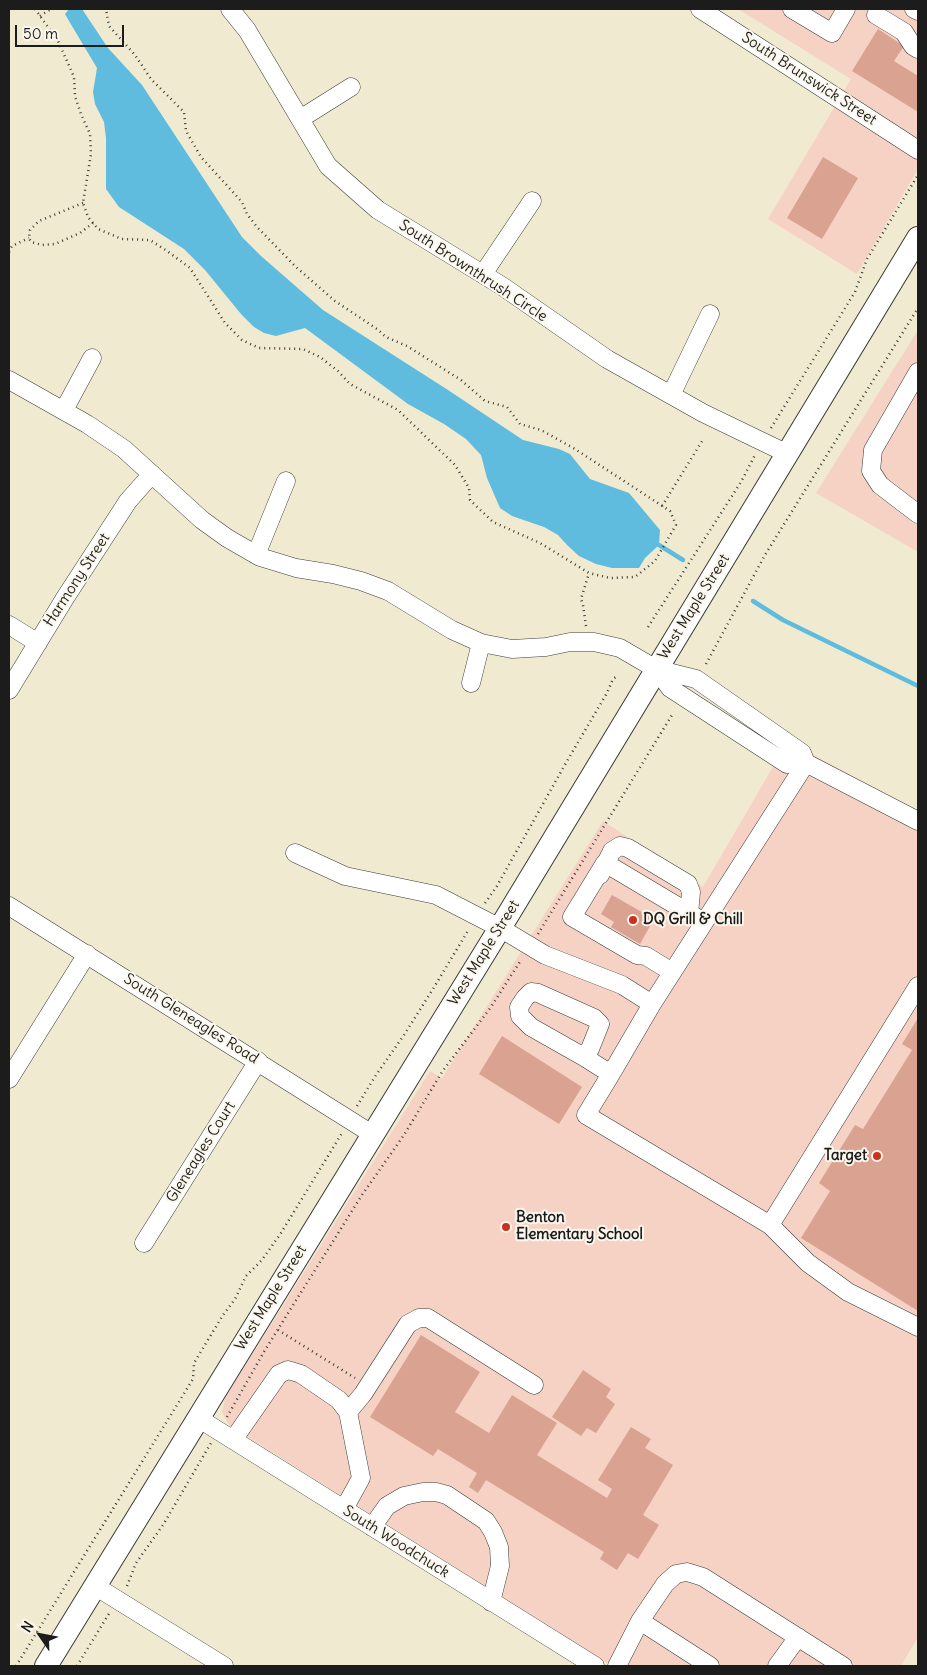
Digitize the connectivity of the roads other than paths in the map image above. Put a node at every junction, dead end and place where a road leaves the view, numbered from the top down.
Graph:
1 (230, 9) edge
2 (700, 9) edge
3 (792, 9) edge
4 (846, 9) edge
5 (914, 9) edge
6 (918, 11) edge
7 (876, 15) dead end
8 (918, 49) edge
9 (351, 87) dead end
10 (300, 118) junction
11 (918, 150) edge
12 (532, 200) dead end
13 (918, 238) edge
14 (483, 274) junction
15 (710, 314) dead end
16 (92, 358) dead end
17 (918, 372) edge
18 (9, 380) edge
19 (671, 395) junction
20 (64, 410) junction
21 (788, 454) junction
22 (152, 474) junction
23 (286, 481) dead end
24 (918, 514) edge
25 (256, 555) junction
26 (9, 625) edge
27 (38, 643) junction
28 (481, 643) junction
29 (656, 669) junction
30 (471, 682) dead end
31 (9, 690) edge
32 (806, 763) junction
33 (918, 821) edge
34 (295, 853) dead end
35 (605, 864) junction
36 (9, 906) edge
37 (697, 918) junction
38 (500, 928) junction
39 (87, 954) junction
40 (672, 972) junction
41 (918, 986) edge
42 (652, 1004) junction
43 (584, 1057) dead end
44 (258, 1061) junction
45 (611, 1074) junction
46 (9, 1079) edge
47 (372, 1134) junction
48 (770, 1226) junction
49 (144, 1243) dead end
50 (918, 1327) edge
51 (534, 1385) dead end
52 (348, 1412) junction
53 (198, 1418) junction
54 (225, 1435) junction
55 (344, 1509) junction
56 (372, 1527) junction
57 (95, 1586) junction
58 (491, 1602) junction
59 (640, 1621) junction
60 (798, 1637) junction
61 (46, 1666) edge
62 (224, 1666) edge
63 (595, 1666) edge
64 (616, 1666) edge
65 (710, 1666) edge
66 (777, 1666) edge
67 (843, 1666) edge

1 - 10 street, South Brownthrush Circle
2 - 11 street, South Brunswick Street
3 - 4 street
5 - 6 street
7 - 8 street
9 - 10 street
10 - 14 street, South Brownthrush Circle
12 - 14 street
13 - 21 main road, West Maple Street
14 - 19 street, South Brownthrush Circle
15 - 19 street
16 - 20 street
17 - 24 street
18 - 20 street
19 - 21 street, South Brownthrush Circle
20 - 22 street
21 - 29 main road, West Maple Street
22 - 25 street
22 - 27 street, Harmony Street
23 - 25 street
25 - 28 street
26 - 27 street
27 - 31 street, Harmony Street
28 - 29 street
28 - 30 street
29 - 32 street
29 - 38 main road, West Maple Street
32 - 33 street
32 - 37 street
34 - 38 street
35 - 37 street
35 - 37 street
35 - 40 street
36 - 39 street, South Gleneagles Road
37 - 40 street
38 - 42 street
38 - 47 main road, West Maple Street
39 - 44 street, South Gleneagles Road
39 - 46 street
40 - 42 street
41 - 48 street
42 - 45 street
43 - 45 street
44 - 47 street, South Gleneagles Road
44 - 49 street, Gleneagles Court
45 - 48 street
47 - 53 main road, West Maple Street
48 - 50 street
51 - 52 street
52 - 54 street
52 - 55 street
53 - 54 street, South Woodchuck
53 - 57 main road, West Maple Street
54 - 55 street, South Woodchuck
55 - 56 street, South Woodchuck
56 - 58 street, South Woodchuck
56 - 58 street
57 - 61 main road, West Maple Street
57 - 62 street
58 - 63 street, South Woodchuck
59 - 60 street
59 - 64 street
59 - 65 street
60 - 66 street
60 - 67 street

